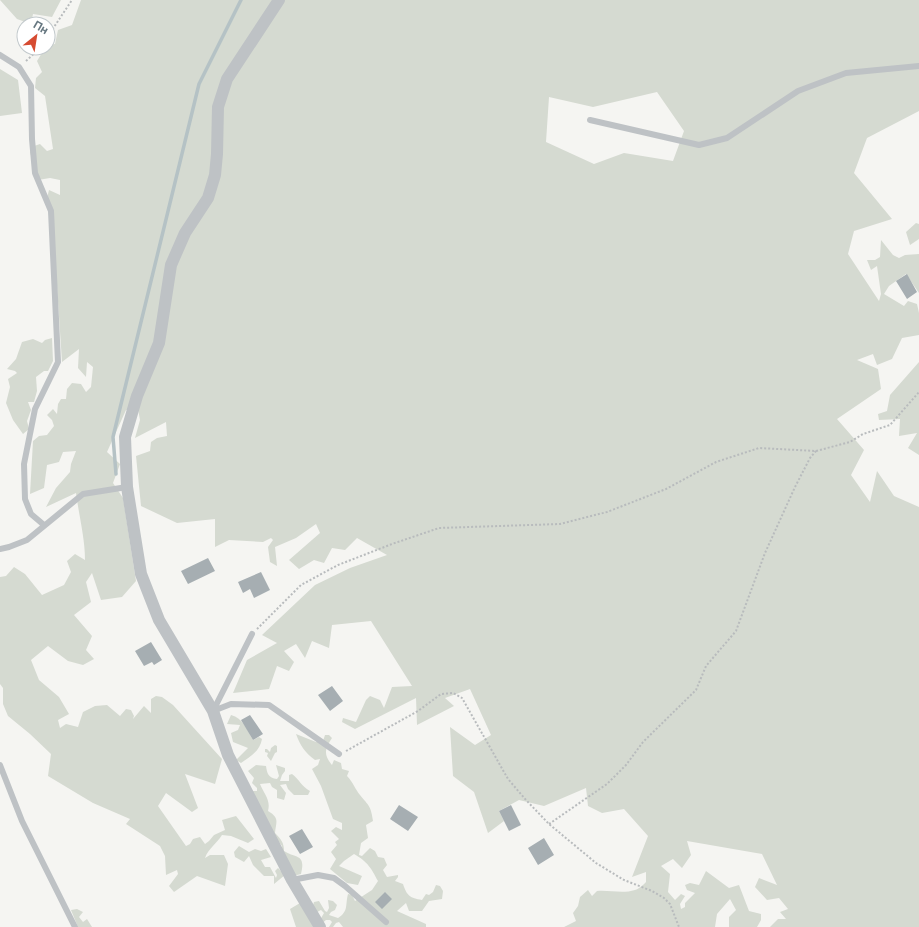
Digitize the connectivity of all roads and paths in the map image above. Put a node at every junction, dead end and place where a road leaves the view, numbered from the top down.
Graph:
1 (72, 0) edge
2 (279, 0) edge
3 (56, 23) edge
4 (0, 55) edge
5 (32, 56) edge
6 (919, 66) edge
7 (19, 68) junction
8 (590, 120) dead end
9 (919, 392) edge
10 (816, 451) junction
11 (127, 487) junction
12 (44, 525) junction
13 (0, 549) edge
14 (252, 634) joint
15 (213, 711) junction
16 (339, 754) joint
17 (0, 765) edge
18 (549, 824) junction
19 (292, 880) junction
20 (386, 922) dead end
21 (75, 927) edge
22 (320, 927) edge
23 (679, 927) edge

1 - 3 path
2 - 11 street
4 - 7 lane
5 - 7 path
6 - 8 lane
7 - 12 lane
9 - 10 path
10 - 14 path
10 - 18 path
11 - 12 lane
11 - 15 street
12 - 13 lane
14 - 15 lane
15 - 16 lane
15 - 19 street
16 - 18 path
17 - 21 lane
18 - 23 path
19 - 20 lane
19 - 22 street

